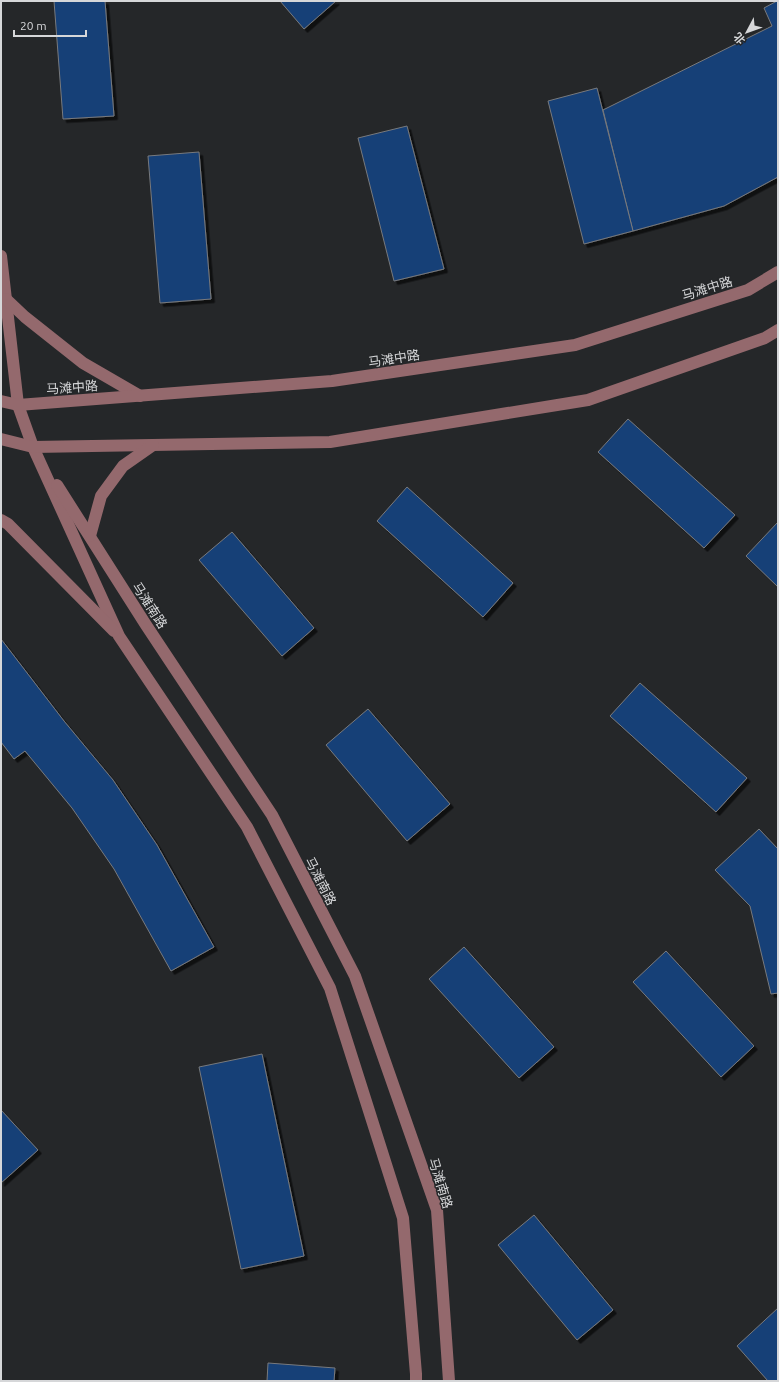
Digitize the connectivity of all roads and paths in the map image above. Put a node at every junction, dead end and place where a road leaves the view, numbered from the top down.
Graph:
1 (1, 256) edge
2 (2, 270) edge
3 (778, 272) edge
4 (6, 298) junction
5 (778, 330) edge
6 (140, 396) junction
7 (1, 401) edge
8 (18, 405) junction
9 (1, 440) edge
10 (153, 445) junction
11 (33, 447) junction
12 (1, 520) edge
13 (90, 536) junction
14 (119, 636) junction
15 (416, 1381) edge
16 (450, 1381) edge

1 - 2 main road, 马滩南路
2 - 4 main road, 马滩南路
3 - 6 main road, 马滩中路
4 - 6 main road
4 - 8 main road, 马滩南路
5 - 10 main road
6 - 8 main road, 马滩中路
7 - 8 main road, 马滩中路
8 - 11 main road, 马滩南路
9 - 11 main road
10 - 11 main road
10 - 13 main road
11 - 13 main road, 马滩南路
11 - 14 main road, 马滩南路
12 - 14 main road
13 - 16 main road, 马滩南路
14 - 15 main road, 马滩南路

